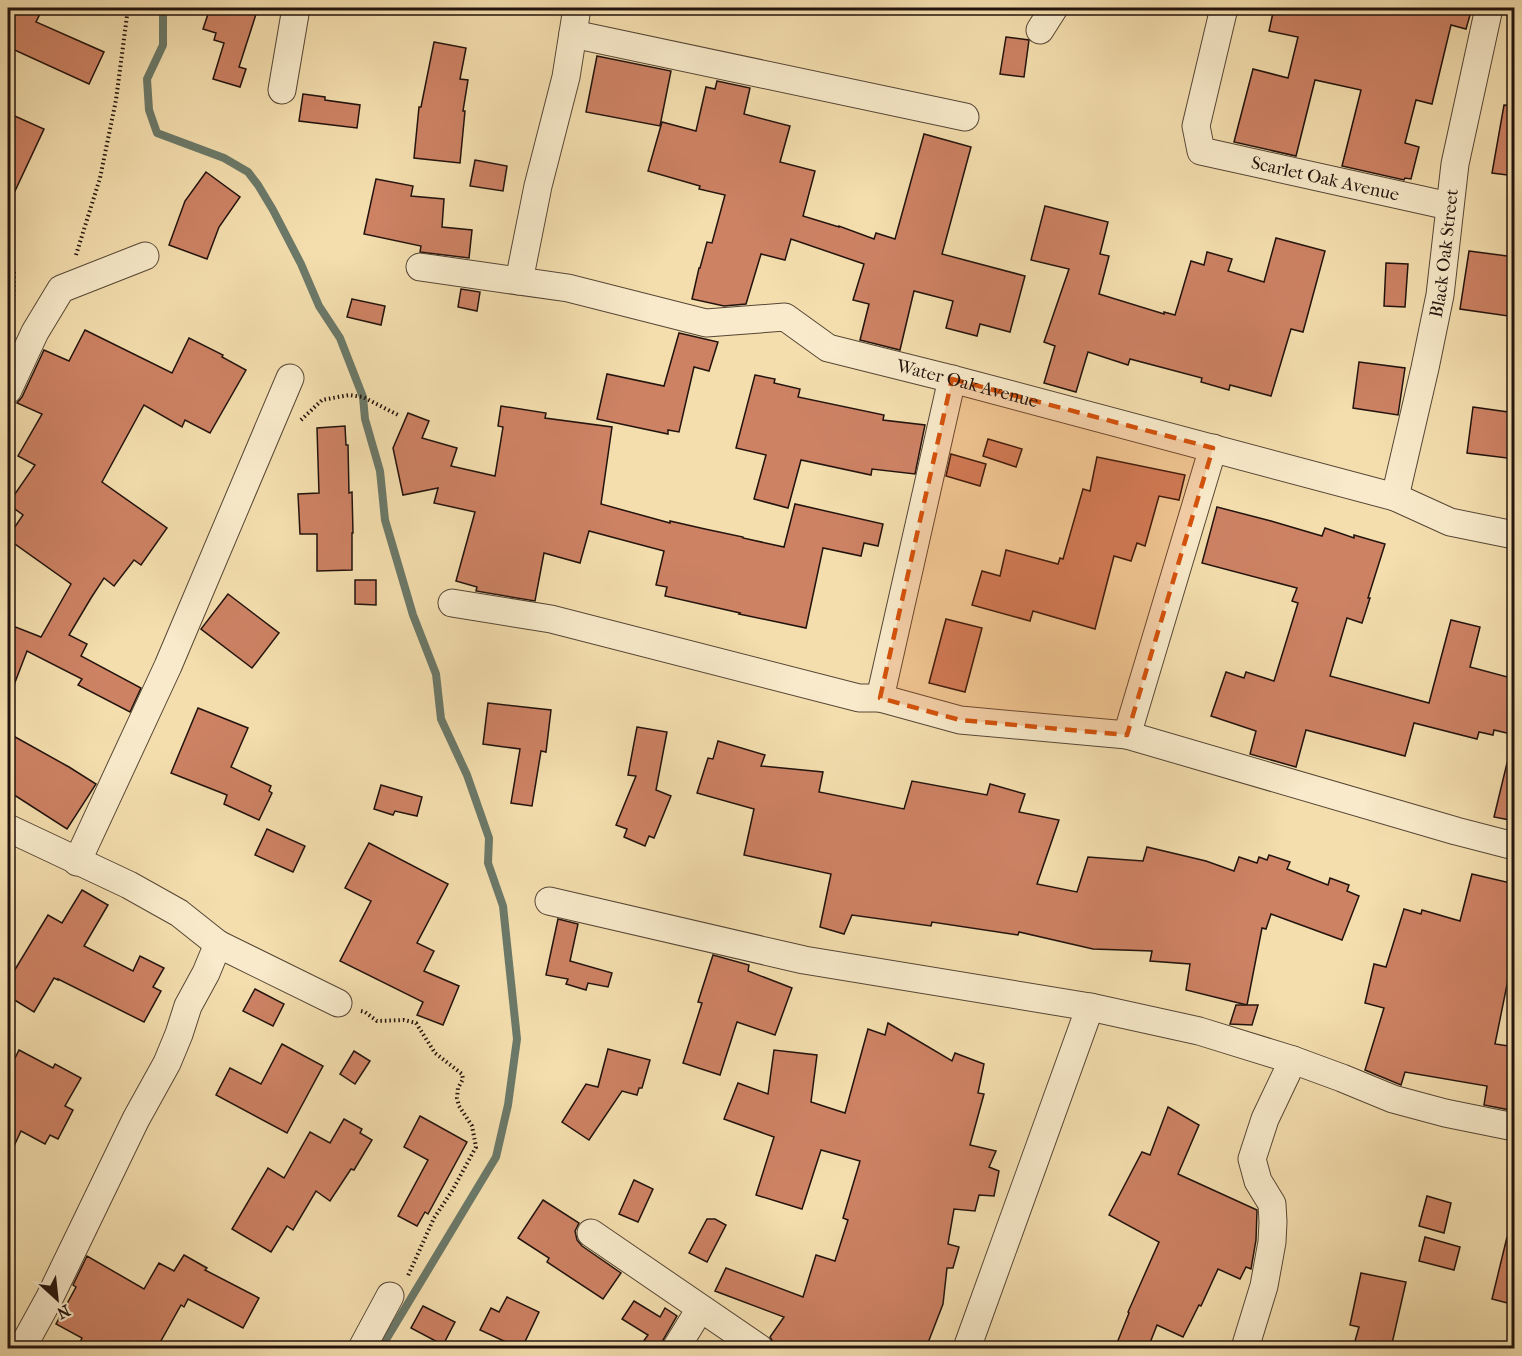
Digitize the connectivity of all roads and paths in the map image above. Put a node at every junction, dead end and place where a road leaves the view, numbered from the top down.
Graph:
1 (128, 8) edge
2 (296, 8) edge
3 (578, 8) edge
4 (1054, 8) edge
5 (1224, 8) edge
6 (1489, 8) edge
7 (1040, 30) dead end
8 (573, 34) junction
9 (282, 90) dead end
10 (965, 117) dead end
11 (1449, 206) junction
12 (8, 255) edge
13 (145, 256) dead end
14 (420, 267) dead end
15 (519, 281) junction
16 (66, 287) junction
17 (35, 332) junction
18 (290, 378) dead end
19 (952, 379) junction
20 (8, 390) edge
21 (400, 416) dead end
22 (269, 428) junction
23 (1213, 448) junction
24 (1395, 497) junction
25 (1515, 535) edge
26 (452, 603) dead end
27 (880, 699) junction
28 (1127, 735) junction
29 (8, 828) edge
30 (1515, 846) edge
31 (77, 862) junction
32 (549, 901) dead end
33 (218, 944) junction
34 (338, 1003) joint
35 (1090, 1007) junction
36 (1293, 1060) junction
37 (1515, 1126) edge
38 (591, 1233) dead end
39 (390, 1296) joint
40 (700, 1308) junction
41 (22, 1348) edge
42 (362, 1348) edge
43 (676, 1348) edge
44 (759, 1348) edge
45 (967, 1348) edge
46 (1245, 1348) edge

1 - 16 path
2 - 9 street
3 - 8 street
4 - 7 street
5 - 11 street, Scarlet Oak Avenue
6 - 11 street, Black Oak Street
8 - 10 street
8 - 15 street
11 - 24 street, Black Oak Street
12 - 17 path
13 - 16 street
14 - 15 street, Water Oak Avenue
15 - 19 street, Water Oak Avenue
16 - 17 street
17 - 20 street
18 - 22 street
19 - 23 street, Water Oak Avenue
19 - 27 street
21 - 22 path
22 - 31 street
23 - 24 street, Water Oak Avenue
23 - 28 street
24 - 25 street, Water Oak Avenue
26 - 27 street
27 - 28 street
28 - 30 street
29 - 31 street
31 - 33 street
32 - 35 street
33 - 34 street
33 - 41 street
34 - 39 path
35 - 36 street
35 - 45 street
36 - 37 street
36 - 46 street
38 - 40 street
39 - 42 street
40 - 43 street
40 - 44 street

